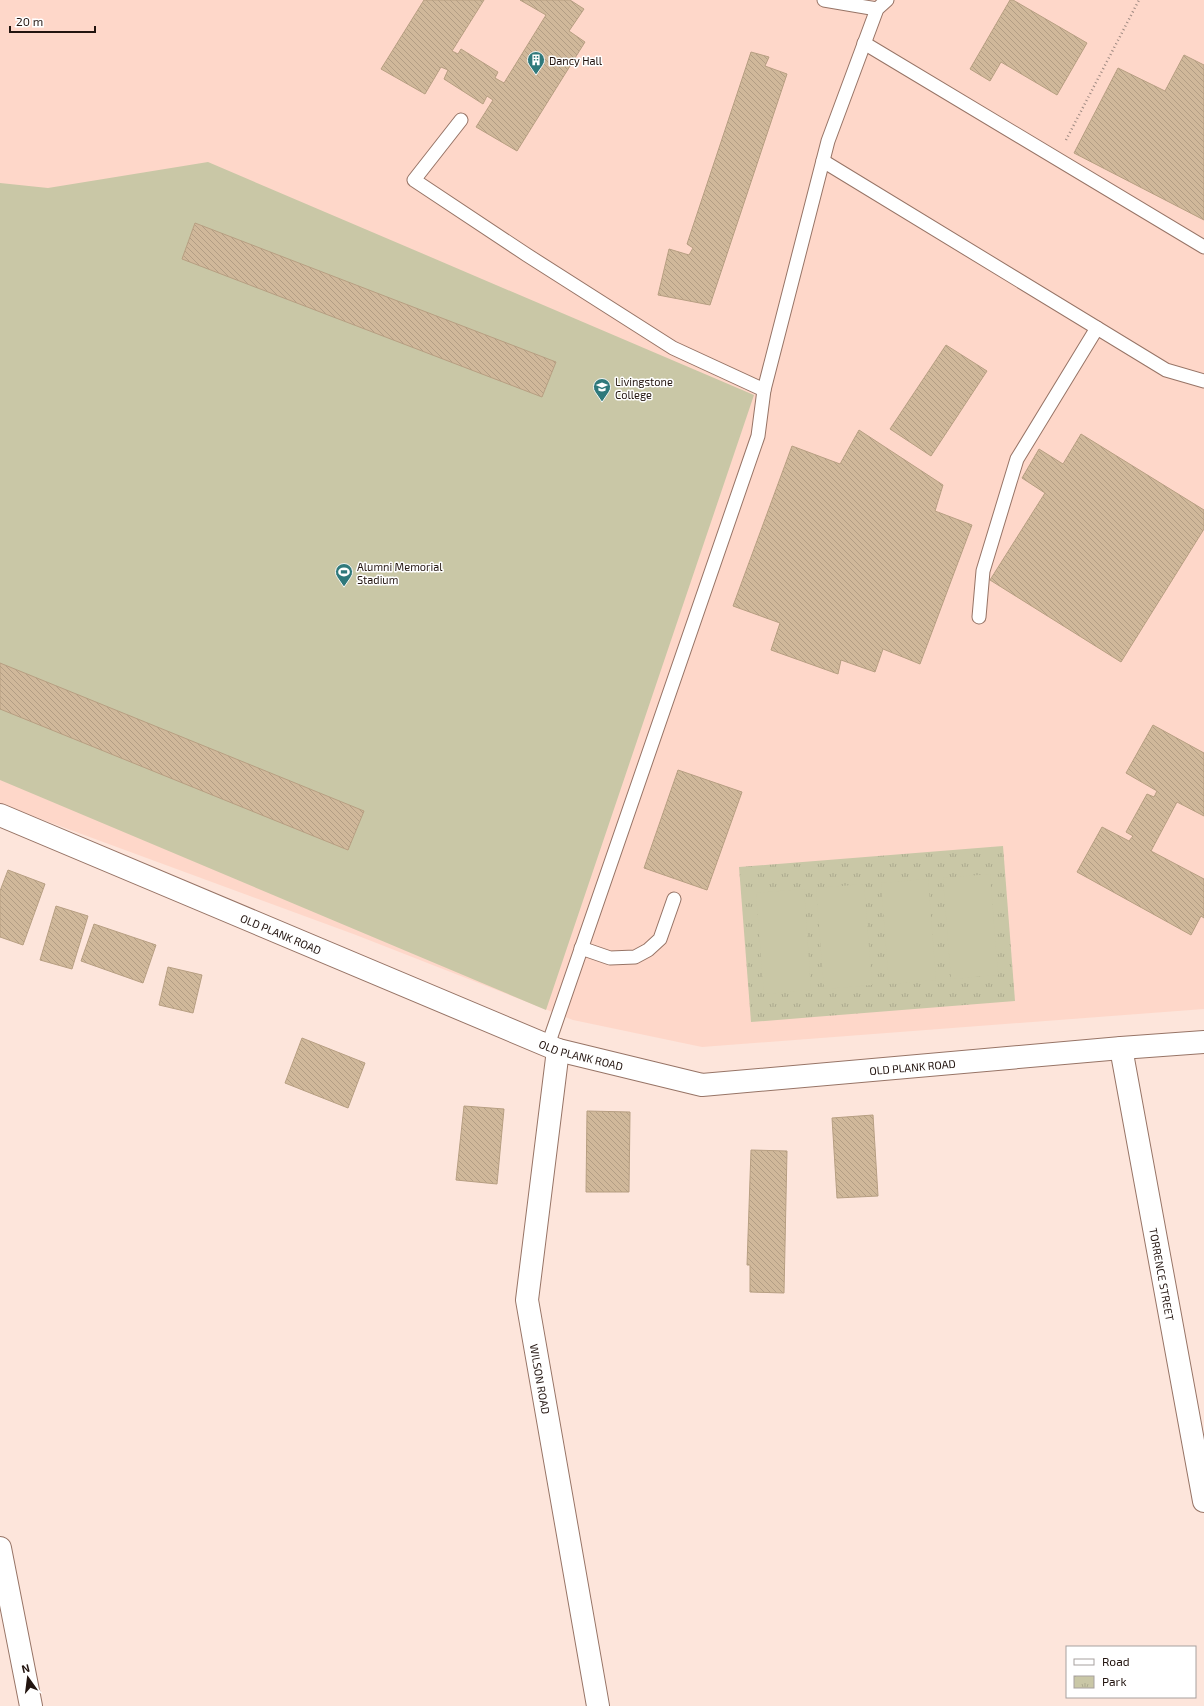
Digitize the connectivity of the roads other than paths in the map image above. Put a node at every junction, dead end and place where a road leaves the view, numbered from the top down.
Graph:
1 (824, 0) edge
2 (882, 4) edge
3 (864, 43) junction
4 (461, 120) dead end
5 (823, 161) junction
6 (1204, 247) edge
7 (1097, 328) junction
8 (1204, 381) edge
9 (764, 390) junction
10 (980, 617) dead end
11 (0, 815) edge
12 (674, 899) dead end
13 (581, 948) junction
14 (1201, 1045) edge
15 (553, 1047) junction
16 (1121, 1048) junction
17 (1204, 1501) edge
18 (0, 1548) edge
19 (31, 1706) edge
20 (598, 1706) edge

1 - 2 lane
2 - 3 lane
3 - 5 lane
3 - 6 lane
4 - 9 lane
5 - 7 lane
5 - 9 lane
7 - 8 lane
7 - 10 lane
9 - 13 lane
11 - 15 street, OLD PLANK ROAD
12 - 13 lane
13 - 15 lane
14 - 16 street, OLD PLANK ROAD
15 - 16 street, OLD PLANK ROAD
15 - 20 street, WILSON ROAD
16 - 17 street, TORRENCE STREET
18 - 19 street

